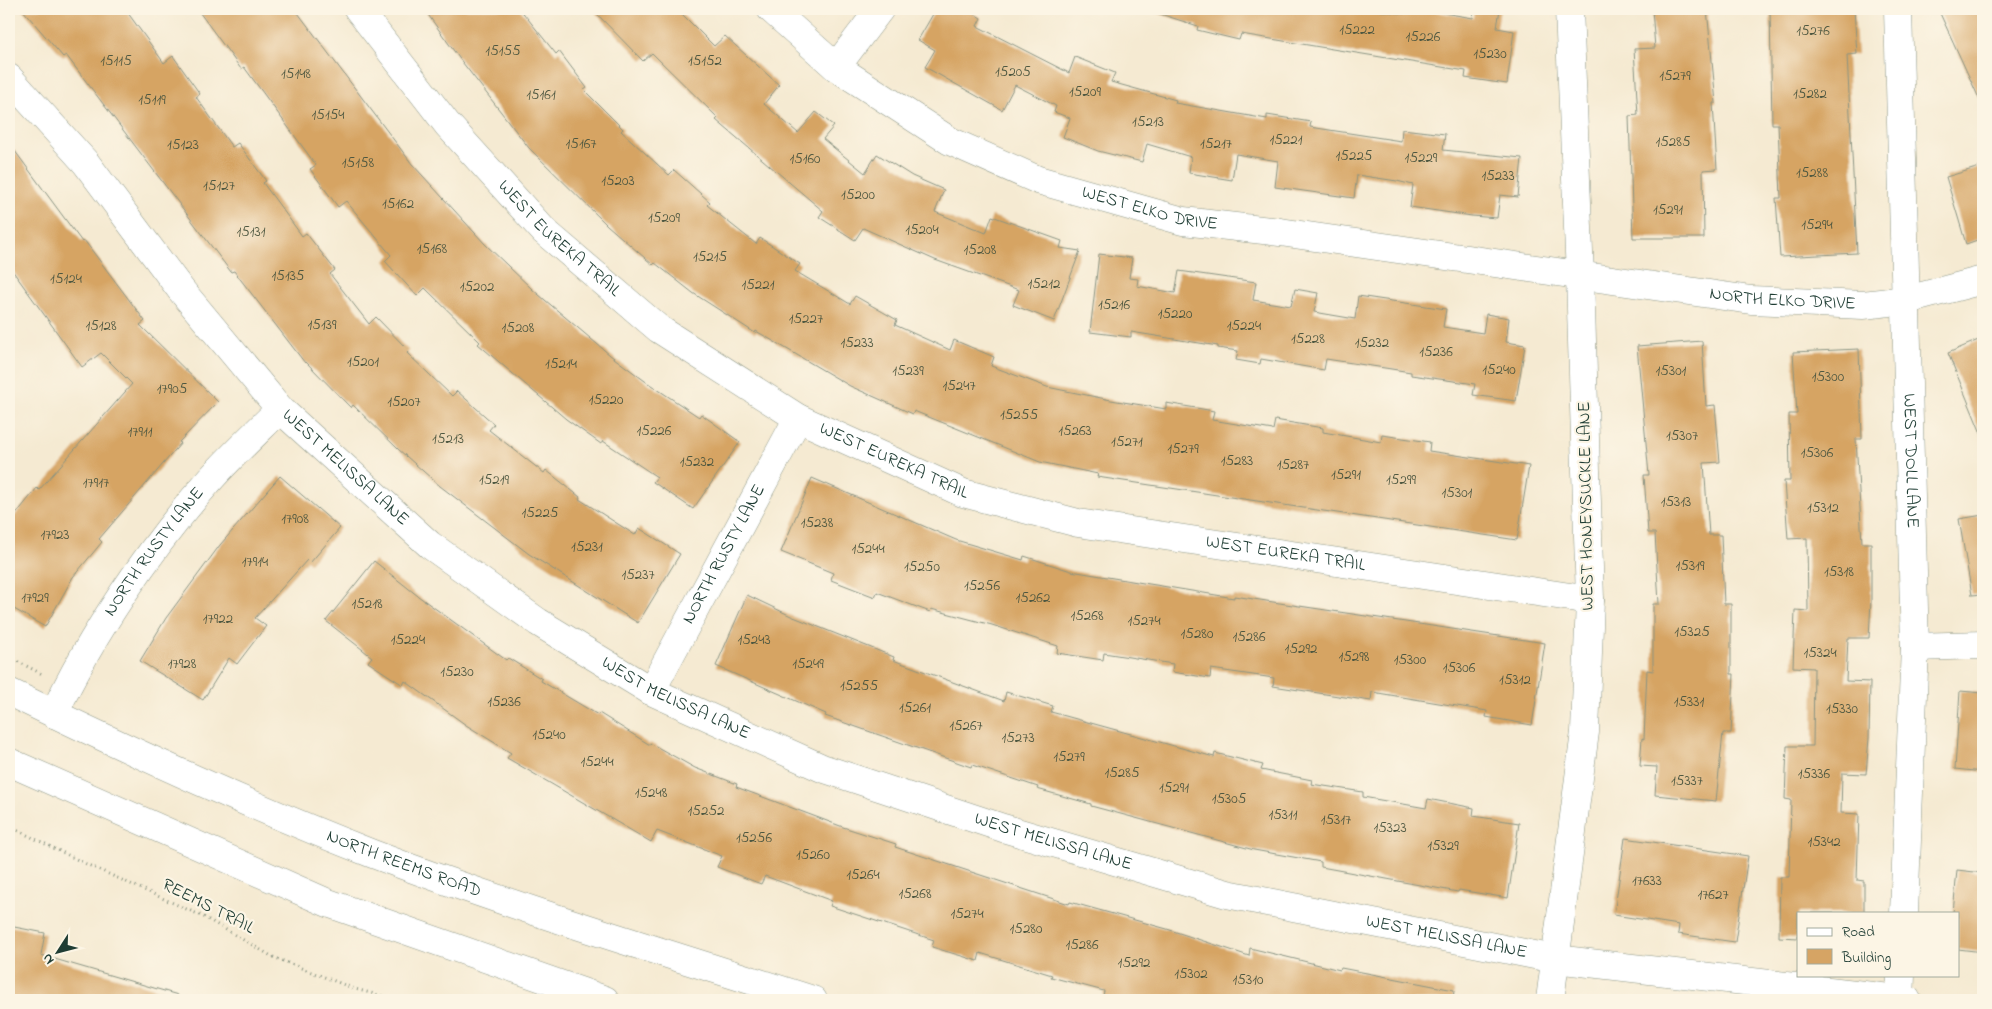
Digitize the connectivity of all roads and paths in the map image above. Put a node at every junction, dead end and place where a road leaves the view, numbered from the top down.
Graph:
1 (358, 9) edge
2 (771, 9) edge
3 (880, 9) edge
4 (1569, 9) edge
5 (1898, 9) edge
6 (836, 67) junction
7 (9, 78) edge
8 (1580, 276) junction
9 (1983, 280) edge
10 (1907, 300) junction
11 (280, 409) junction
12 (798, 418) junction
13 (1590, 600) junction
14 (1983, 644) edge
15 (1915, 647) junction
16 (9, 657) edge
17 (67, 687) junction
18 (651, 691) junction
19 (9, 692) edge
20 (54, 714) junction
21 (9, 762) edge
22 (9, 826) edge
23 (1904, 912) edge
24 (1555, 959) junction
25 (1901, 976) edge
26 (398, 1000) edge
27 (605, 1000) edge
28 (813, 1000) edge
29 (1550, 1000) edge
30 (1900, 1000) edge
31 (1907, 1000) edge

1 - 12 street, WEST EUREKA TRAIL
2 - 6 street, WEST ELKO DRIVE
3 - 6 street
4 - 8 street, WEST HONEYSUCKLE LANE
5 - 10 street, WEST DOLL LANE
6 - 8 street, WEST ELKO DRIVE
7 - 11 street, WEST MELISSA LANE
8 - 10 street, NORTH ELKO DRIVE
8 - 13 street, WEST HONEYSUCKLE LANE
9 - 10 street, NORTH ELKO DRIVE
10 - 15 street, WEST DOLL LANE
11 - 17 street, NORTH RUSTY LANE
11 - 18 street, WEST MELISSA LANE
12 - 13 street, WEST EUREKA TRAIL
12 - 18 street, NORTH RUSTY LANE
13 - 24 street, WEST HONEYSUCKLE LANE
14 - 15 street
15 - 23 street, WEST DOLL LANE
16 - 17 path
17 - 20 street, NORTH RUSTY LANE
18 - 24 street, WEST MELISSA LANE
19 - 20 street, NORTH REEMS ROAD
20 - 28 street, NORTH REEMS ROAD
21 - 27 street
22 - 26 path, REEMS TRAIL
24 - 29 street, WEST HONEYSUCKLE LANE
24 - 30 street, WEST MELISSA LANE
25 - 30 street
30 - 31 street, WEST MELISSA LANE

